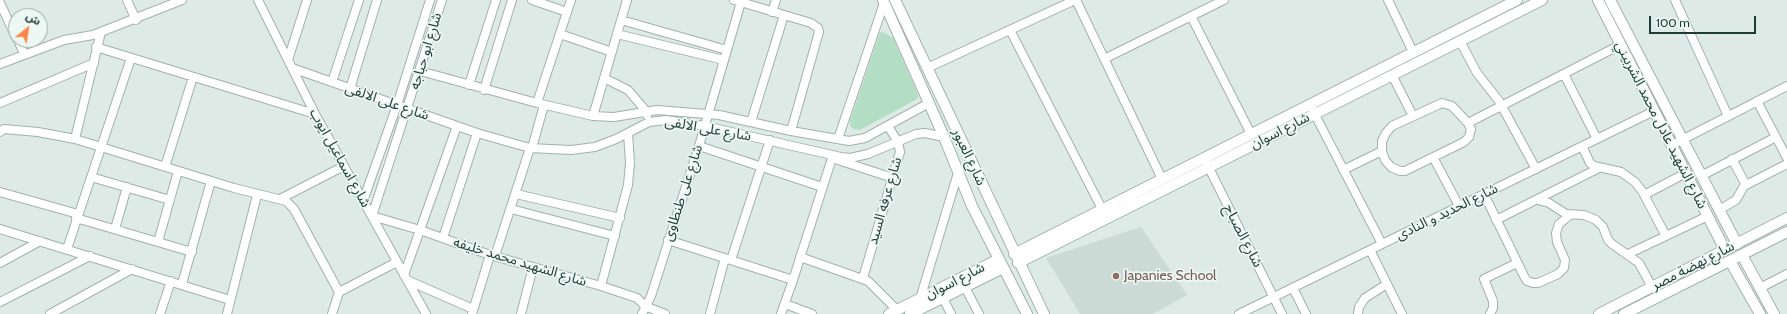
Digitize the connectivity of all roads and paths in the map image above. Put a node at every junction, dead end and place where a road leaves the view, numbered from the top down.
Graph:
1 (127, 0) edge
2 (182, 0) edge
3 (258, 0) edge
4 (307, 0) edge
5 (359, 0) edge
6 (377, 0) edge
7 (430, 0) edge
8 (442, 0) edge
9 (496, 0) edge
10 (512, 0) edge
11 (532, 0) edge
12 (571, 0) edge
13 (626, 0) edge
14 (776, 0) edge
15 (895, 0) edge
16 (1075, 0) edge
17 (1224, 0) edge
18 (1388, 0) edge
19 (1516, 0) edge
20 (1542, 0) edge
21 (1598, 0) edge
22 (1610, 0) edge
23 (1675, 0) edge
24 (738, 1) edge
25 (884, 1) edge
26 (0, 3) edge
27 (567, 12) junction
28 (772, 12) junction
29 (784, 15) junction
30 (1192, 16) junction
31 (8, 20) edge
32 (136, 20) junction
33 (621, 20) junction
34 (1010, 30) junction
35 (100, 32) junction
36 (560, 34) junction
37 (617, 34) junction
38 (1460, 41) junction
39 (1620, 45) junction
40 (96, 47) junction
41 (21, 48) edge
42 (727, 50) junction
43 (612, 52) junction
44 (1413, 52) junction
45 (24, 54) junction
46 (131, 58) junction
47 (288, 60) junction
48 (724, 60) junction
49 (1104, 60) junction
50 (1, 63) edge
51 (94, 63) junction
52 (292, 68) junction
53 (927, 68) junction
54 (420, 71) junction
55 (1564, 74) junction
56 (1392, 75) junction
57 (193, 77) junction
58 (604, 78) junction
59 (332, 82) junction
60 (469, 85) junction
61 (1787, 86) edge
62 (350, 89) junction
63 (484, 90) junction
64 (1757, 101) junction
65 (0, 102) edge
66 (929, 103) junction
67 (540, 104) junction
68 (397, 105) junction
69 (1309, 105) junction
70 (1502, 106) junction
71 (408, 109) junction
72 (646, 111) junction
73 (1654, 111) junction
74 (315, 114) junction
75 (1315, 114) junction
76 (708, 115) junction
77 (593, 116) junction
78 (1412, 116) junction
79 (1728, 116) junction
80 (649, 122) junction
81 (751, 122) junction
82 (1468, 123) junction
83 (457, 126) junction
84 (705, 126) junction
85 (888, 126) junction
86 (791, 131) junction
87 (0, 132) edge
88 (477, 133) junction
89 (628, 133) junction
90 (1251, 134) junction
91 (1776, 136) junction
92 (944, 137) junction
93 (75, 139) junction
94 (838, 139) junction
95 (1597, 139) junction
96 (1682, 139) junction
97 (770, 140) junction
98 (898, 142) junction
99 (1672, 145) junction
100 (699, 146) junction
101 (1582, 146) junction
102 (102, 147) junction
103 (531, 148) junction
104 (1785, 149) edge
105 (1382, 151) junction
106 (832, 157) junction
107 (1433, 157) junction
108 (1787, 158) edge
109 (1732, 159) junction
110 (1206, 163) junction
111 (973, 164) junction
112 (1787, 164) edge
113 (344, 166) junction
114 (761, 166) junction
115 (165, 167) junction
116 (1599, 168) junction
117 (1536, 169) junction
118 (1343, 170) junction
119 (178, 171) junction
120 (958, 171) junction
121 (1686, 173) junction
122 (1701, 176) junction
123 (91, 177) junction
124 (893, 178) junction
125 (1162, 179) junction
126 (211, 181) junction
127 (1746, 185) junction
128 (127, 187) junction
129 (822, 187) junction
130 (0, 192) edge
131 (516, 194) junction
132 (1484, 194) junction
133 (256, 195) junction
134 (1644, 195) junction
135 (280, 199) junction
136 (988, 199) junction
137 (170, 200) junction
138 (1538, 200) junction
139 (363, 201) junction
140 (972, 206) junction
141 (1459, 206) junction
142 (511, 209) junction
143 (1102, 209) junction
144 (1719, 210) junction
145 (1570, 215) junction
146 (77, 216) junction
147 (372, 216) junction
148 (1708, 216) junction
149 (620, 218) junction
150 (1787, 218) edge
151 (1496, 220) junction
152 (0, 229) edge
153 (115, 229) junction
154 (420, 230) junction
155 (1787, 232) edge
156 (615, 236) junction
157 (1666, 236) junction
158 (442, 238) junction
159 (668, 240) junction
160 (40, 241) junction
161 (158, 242) junction
162 (1382, 244) junction
163 (1737, 244) junction
164 (67, 250) junction
165 (1370, 250) junction
166 (1725, 250) junction
167 (192, 252) junction
168 (1628, 254) junction
169 (1742, 255) junction
170 (90, 256) junction
171 (493, 256) junction
172 (800, 256) junction
173 (1016, 258) junction
174 (728, 259) junction
175 (1730, 261) junction
176 (397, 262) junction
177 (0, 263) edge
178 (1001, 263) junction
179 (1517, 263) junction
180 (532, 267) junction
181 (132, 269) junction
182 (1787, 274) edge
183 (406, 278) junction
184 (862, 278) junction
185 (793, 280) junction
186 (171, 281) junction
187 (182, 284) junction
188 (1388, 284) junction
189 (601, 286) junction
190 (965, 287) junction
191 (1652, 287) junction
192 (1293, 288) junction
193 (1760, 288) junction
194 (339, 292) junction
195 (1274, 297) junction
196 (943, 298) junction
197 (230, 300) junction
198 (0, 302) edge
199 (785, 304) junction
200 (645, 306) junction
201 (920, 307) edge
202 (473, 311) edge
203 (893, 312) edge
204 (50, 314) edge
205 (160, 314) edge
206 (226, 314) edge
207 (332, 314) edge
208 (426, 314) edge
209 (521, 314) edge
210 (642, 314) edge
211 (665, 314) edge
212 (710, 314) edge
213 (781, 314) edge
214 (812, 314) edge
215 (910, 314) edge
216 (951, 314) edge
217 (979, 314) edge
218 (1027, 314) edge
219 (1044, 314) edge
220 (1239, 314) edge
221 (1282, 314) edge
222 (1306, 314) edge
223 (1358, 314) edge
224 (1402, 314) edge
225 (1490, 314) edge
226 (1599, 314) edge
227 (1624, 314) edge
228 (1760, 314) edge
229 (1774, 314) edge

1 - 32 street
2 - 32 street
3 - 47 street, شارع اسماعيل ايوب
4 - 47 street
5 - 59 street
6 - 62 street
7 - 68 street, شارع ابو حباجه
8 - 54 street, شارع ابو حباجه
9 - 60 street
10 - 63 street
11 - 27 street
12 - 27 street
13 - 33 street
14 - 28 street
15 - 53 street, شارع العبور
16 - 34 street
16 - 49 street
17 - 30 street
18 - 44 street
19 - 44 street, شارع اسوان
20 - 38 street, شارع اسوان
21 - 39 street, شارع الشهيد عادل محمد الشربيني
22 - 96 street, شارع الشهيد عادل محمد الشربيني
23 - 79 street
24 - 28 street
24 - 42 street, شارع على طنطاوى
25 - 66 street, شارع العبور
25 - 94 street
26 - 31 street
27 - 36 street
28 - 29 street
29 - 81 street
29 - 86 street
30 - 49 street
30 - 90 street
32 - 35 street
33 - 37 street
33 - 42 street
34 - 53 street
34 - 143 street
35 - 40 street
35 - 45 street
36 - 43 street
36 - 67 street
37 - 43 street
37 - 48 street
38 - 56 street, شارع اسوان
38 - 70 street
39 - 55 street
39 - 73 street, شارع الشهيد عادل محمد الشربيني
40 - 46 street
40 - 51 street
41 - 45 street
42 - 48 street, شارع على طنطاوى
43 - 58 street
44 - 69 street, شارع اسوان
45 - 50 street
46 - 57 street
46 - 102 street
47 - 52 street, شارع اسماعيل ايوب
48 - 76 street, شارع على طنطاوى
49 - 125 street
51 - 65 street
51 - 93 street
52 - 59 street, شارع على الالفى
52 - 74 street, شارع اسماعيل ايوب
53 - 111 street, شارع العبور
54 - 60 street, شارع على الالفى
54 - 71 street, شارع ابو حباجه
55 - 70 street
55 - 95 street
56 - 75 street, شارع اسوان
56 - 78 street
57 - 74 street
57 - 115 street
58 - 72 street
58 - 77 street
59 - 62 street, شارع على الالفى
60 - 63 street, شارع على الالفى
61 - 64 street
62 - 68 street, شارع على الالفى
63 - 67 street, شارع على الالفى
64 - 79 street
64 - 91 street
66 - 85 street, شارع على الالفى
66 - 92 street, شارع العبور
67 - 77 street, شارع على الالفى
67 - 103 street
68 - 71 street, شارع على الالفى
68 - 139 street, شارع ابو حباجه
69 - 75 street
69 - 90 street, شارع اسوان
70 - 82 street
70 - 117 street
71 - 83 street, شارع على الالفى
71 - 147 street, شارع ابو حباجه
72 - 76 street, شارع على الالفى
72 - 77 street, شارع على الالفى
72 - 80 street
73 - 95 street, شارع الحديد و النادى
73 - 99 street, شارع الشهيد عادل محمد الشربيني
74 - 113 street, شارع اسماعيل ايوب
75 - 110 street, شارع اسوان
75 - 118 street
76 - 81 street, شارع على الالفى
76 - 84 street, شارع على طنطاوى
78 - 82 street
78 - 105 street
79 - 96 street
80 - 84 street, شارع على الالفى
80 - 89 street, شارع على الالفى
81 - 86 street, شارع على الالفى
82 - 107 street
83 - 88 street, شارع على الالفى
83 - 154 street
84 - 97 street, شارع على الالفى
84 - 100 street, شارع على طنطاوى
85 - 94 street, شارع على الالفى
85 - 98 street, شارع عرفه السيد
86 - 94 street, شارع على الالفى
87 - 93 street
88 - 103 street, شارع على الالفى
88 - 158 street
89 - 103 street, شارع على الالفى
89 - 149 street
90 - 110 street, شارع اسوان
91 - 104 street
91 - 109 street
92 - 98 street, شارع على الالفى
92 - 120 street, شارع العبور
93 - 102 street
95 - 101 street, شارع الحديد و النادى
96 - 99 street
96 - 122 street, شارع الشهيد عادل محمد الشربيني
97 - 106 street, شارع على الالفى
97 - 114 street
98 - 106 street, شارع على الالفى
98 - 124 street, شارع عرفه السيد
99 - 121 street, شارع الشهيد عادل محمد الشربيني
100 - 114 street
100 - 159 street, شارع على طنطاوى
101 - 116 street
101 - 117 street, شارع الحديد و النادى
102 - 115 street
102 - 123 street
103 - 131 street
104 - 108 street
105 - 107 street
105 - 118 street
106 - 124 street
106 - 129 street
107 - 141 street
109 - 122 street
109 - 127 street
110 - 125 street, شارع اسوان
110 - 173 street, شارع اسوان
110 - 195 street, شارع الصباح
111 - 120 street
111 - 136 street, شارع العبور
112 - 127 street
113 - 135 street
113 - 139 street, شارع اسماعيل ايوب
114 - 129 street
114 - 174 street
115 - 119 street
116 - 134 street
116 - 138 street
117 - 132 street, شارع الحديد و النادى
118 - 162 street
119 - 126 street
119 - 137 street
120 - 140 street, شارع العبور
120 - 201 street
121 - 134 street
121 - 148 street, شارع الشهيد عادل محمد الشربيني
122 - 144 street, شارع الشهيد عادل محمد الشربيني
123 - 128 street
123 - 146 street
124 - 184 street, شارع عرفه السيد
125 - 143 street, شارع اسوان
126 - 133 street
126 - 167 street
127 - 144 street
128 - 137 street
128 - 153 street
129 - 172 street
130 - 146 street
131 - 142 street
131 - 149 street
132 - 141 street, شارع الحديد و النادى
132 - 151 street
133 - 135 street
133 - 197 street
134 - 157 street
135 - 194 street
136 - 140 street
136 - 173 street, شارع العبور
137 - 161 street
138 - 145 street
138 - 151 street
139 - 147 street, شارع اسماعيل ايوب
140 - 178 street, شارع العبور
141 - 162 street, شارع الحديد و النادى
142 - 156 street
142 - 171 street
143 - 173 street, شارع اسوان
144 - 163 street, شارع الشهيد عادل محمد الشربيني
145 - 168 street
145 - 179 street
146 - 153 street
146 - 164 street
147 - 154 street, شارع الشهيد محمد خليفه
147 - 176 street, شارع اسماعيل ايوب
148 - 157 street
148 - 166 street, شارع الشهيد عادل محمد الشربيني
149 - 156 street
150 - 163 street, شارع نهضة مصر
151 - 179 street
152 - 160 street
153 - 161 street
154 - 158 street, شارع الشهيد محمد خليفه
154 - 183 street
155 - 169 street, شارع نهضة مصر
156 - 189 street
157 - 168 street
158 - 171 street, شارع الشهيد محمد خليفه
159 - 174 street
159 - 200 street, شارع على طنطاوى
160 - 164 street
160 - 177 street
161 - 167 street
162 - 165 street, شارع الحديد و النادى
163 - 166 street, شارع نهضة مصر
164 - 170 street
165 - 188 street
165 - 192 street, شارع الحديد و النادى
166 - 191 street, شارع نهضة مصر
167 - 187 street
168 - 191 street
169 - 175 street, شارع نهضة مصر
169 - 193 street
170 - 181 street
170 - 198 street
171 - 180 street, شارع الشهيد محمد خليفه
171 - 202 street
172 - 184 street
172 - 185 street
173 - 219 street, شارع العبور
174 - 185 street
174 - 212 street
175 - 227 street, شارع نهضة مصر
175 - 228 street
176 - 183 street, شارع اسماعيل ايوب
176 - 194 street
178 - 190 street, شارع اسوان
178 - 201 street, شارع اسوان
178 - 218 street, شارع العبور
179 - 225 street
180 - 189 street, شارع الشهيد محمد خليفه
180 - 209 street
181 - 186 street
181 - 204 street
182 - 193 street
183 - 202 street
183 - 208 street, شارع اسماعيل ايوب
184 - 203 street
185 - 199 street
186 - 187 street
186 - 205 street
187 - 197 street
188 - 223 street
188 - 224 street
189 - 200 street, شارع الشهيد محمد خليفه
190 - 196 street, شارع اسوان
190 - 217 street
191 - 226 street, شارع نهضة مصر
192 - 195 street, شارع الحديد و النادى
192 - 222 street
193 - 229 street
194 - 207 street
195 - 220 street, شارع الحديد و النادى
195 - 221 street, شارع الصباح
196 - 201 street, شارع اسوان
196 - 216 street
197 - 206 street
199 - 213 street
199 - 214 street
200 - 210 street, شارع على طنطاوى
200 - 211 street, شارع الشهيد محمد خليفه
201 - 203 street, شارع اسوان
201 - 215 street, شارع اسوان

